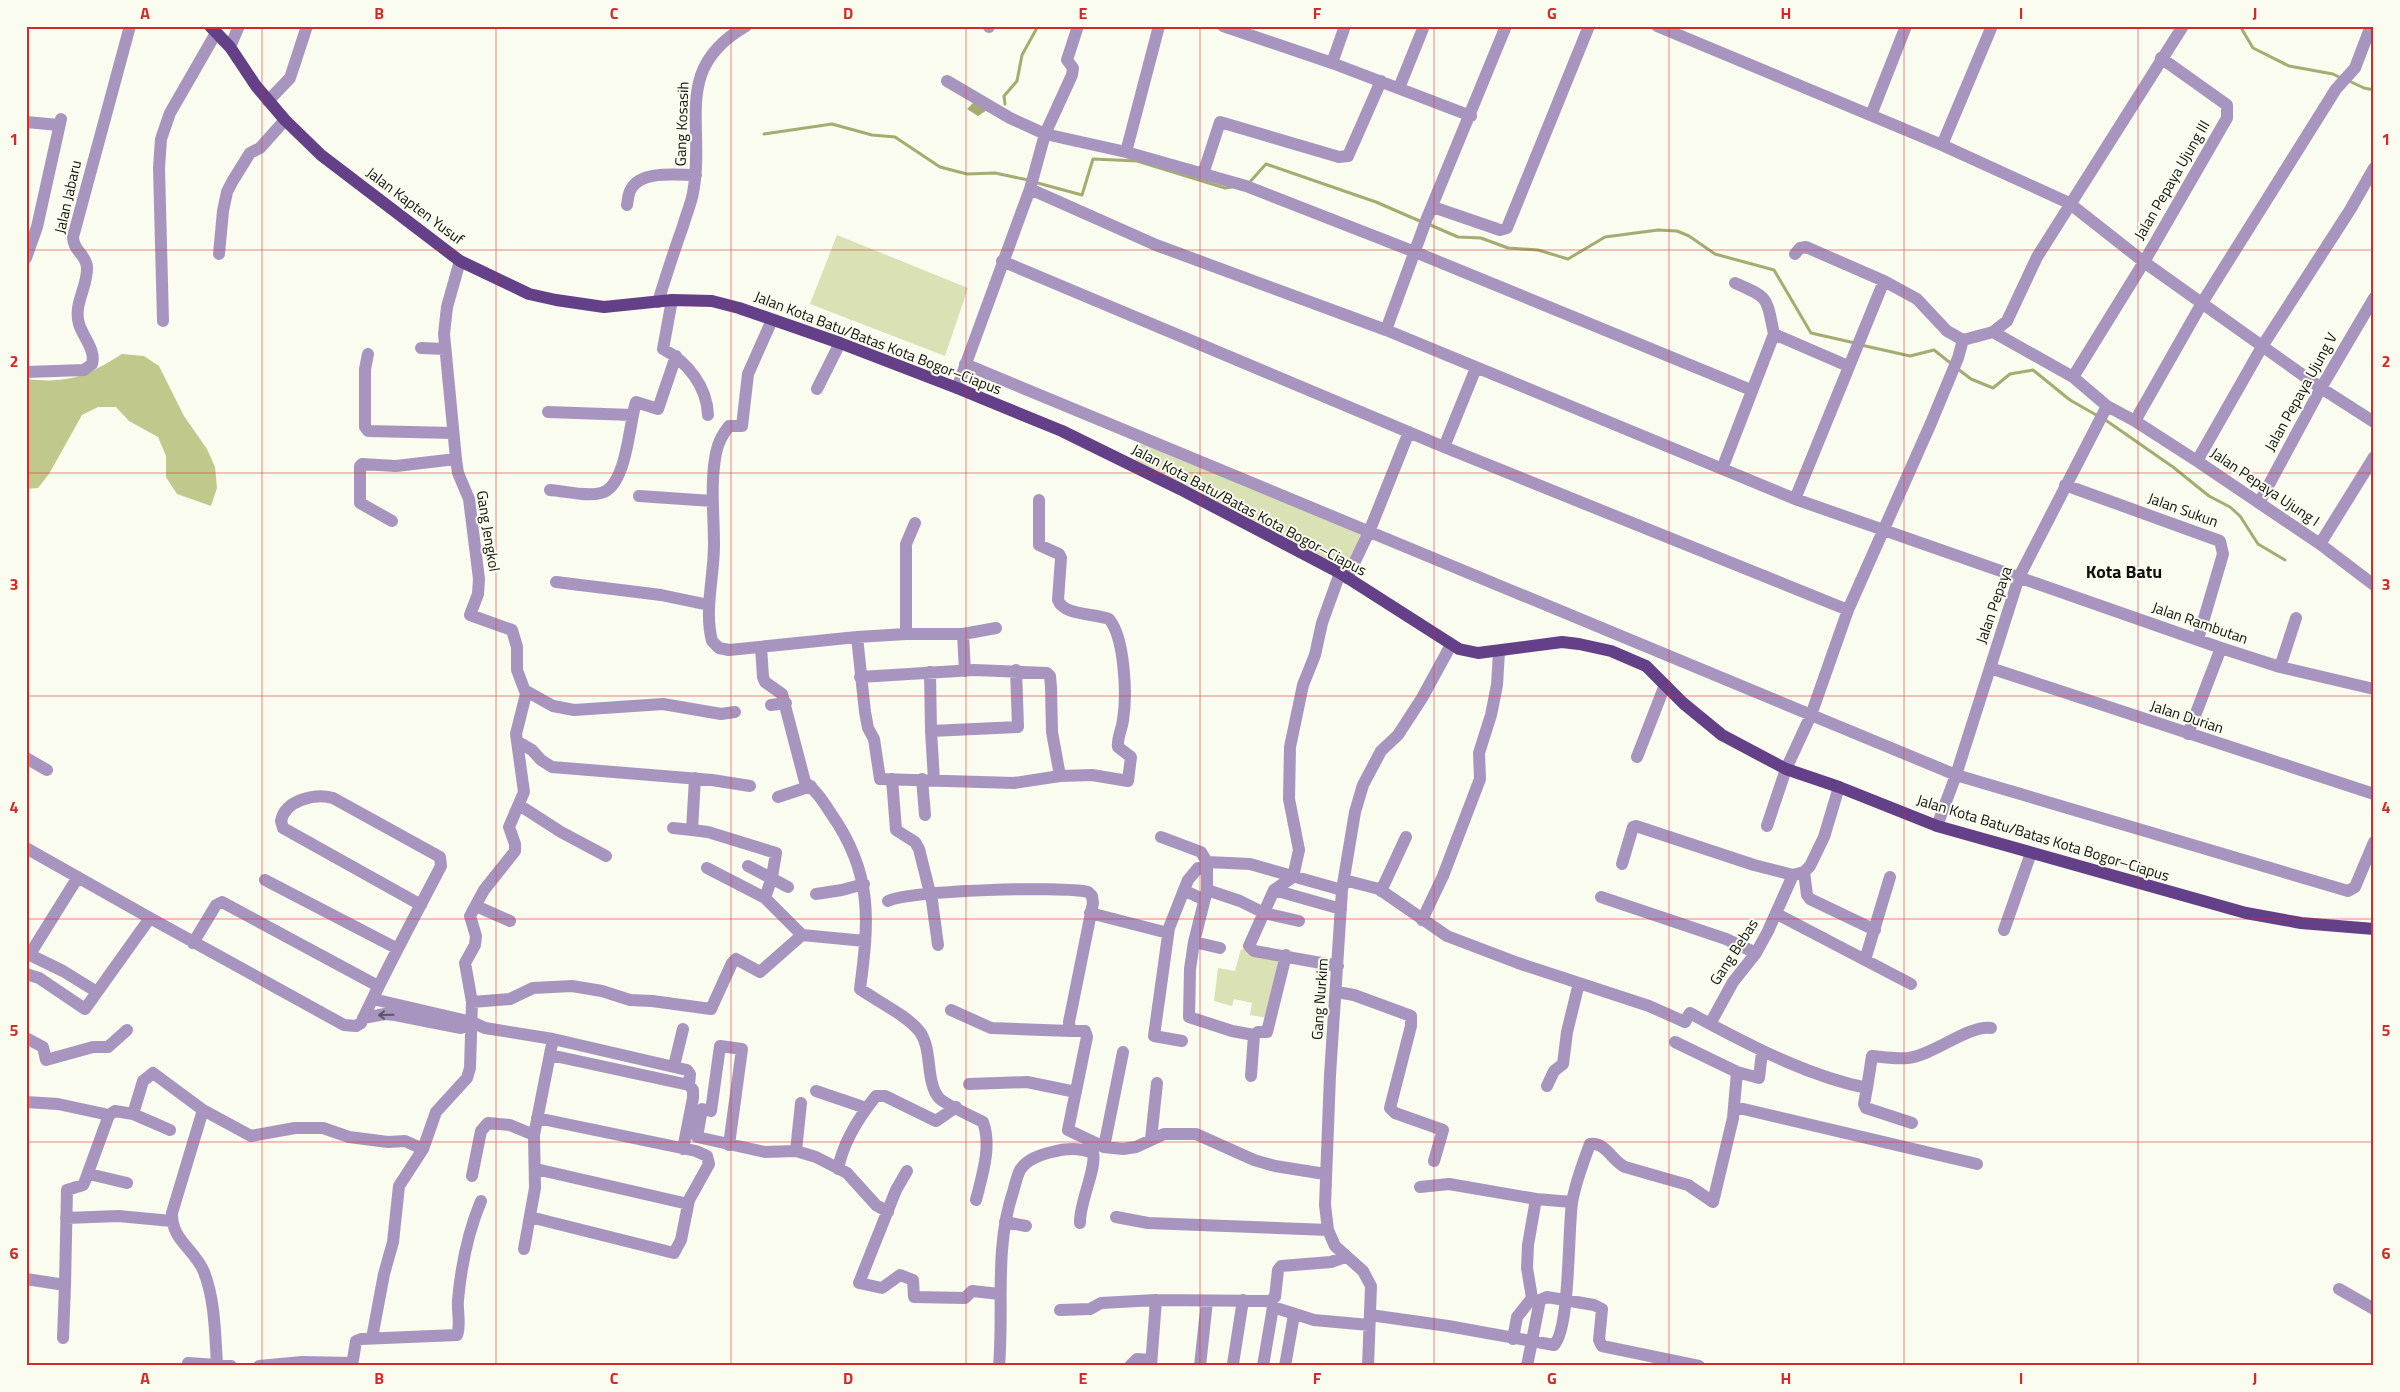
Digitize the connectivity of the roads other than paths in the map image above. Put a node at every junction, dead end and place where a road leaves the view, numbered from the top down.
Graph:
1 (130, 26) edge
2 (240, 26) edge
3 (307, 26) edge
4 (746, 26) edge
5 (1078, 26) edge
6 (1159, 26) edge
7 (1222, 26) edge
8 (1345, 26) edge
9 (1424, 26) edge
10 (1506, 26) edge
11 (1589, 26) edge
12 (1657, 26) edge
13 (1905, 26) edge
14 (1992, 26) edge
15 (2183, 26) edge
16 (2372, 26) edge
17 (213, 29) edge
18 (729, 30) edge
19 (1680, 30) edge
20 (230, 47) junction
21 (2161, 58) junction
22 (1332, 63) junction
23 (947, 81) dead end
24 (1381, 81) junction
25 (1399, 88) junction
26 (268, 101) junction
27 (1871, 115) junction
28 (1471, 116) junction
29 (284, 120) junction
30 (26, 122) edge
31 (1045, 134) junction
32 (1942, 145) junction
33 (1126, 152) junction
34 (2374, 168) edge
35 (1203, 174) junction
36 (696, 175) junction
37 (1032, 183) junction
38 (2069, 203) junction
39 (627, 205) dead end
40 (1430, 212) junction
41 (1414, 252) junction
42 (219, 254) dead end
43 (1795, 254) dead end
44 (26, 258) edge
45 (460, 261) junction
46 (1002, 261) junction
47 (2144, 262) junction
48 (1884, 281) junction
49 (1735, 283) dead end
50 (2374, 298) edge
51 (672, 300) junction
52 (658, 302) junction
53 (2202, 303) junction
54 (772, 320) junction
55 (163, 321) dead end
56 (1386, 330) junction
57 (1993, 332) junction
58 (1774, 334) junction
59 (1963, 340) junction
60 (840, 343) junction
61 (2263, 345) junction
62 (421, 348) dead end
63 (445, 348) junction
64 (368, 354) dead end
65 (676, 356) junction
66 (965, 364) junction
67 (1848, 366) junction
68 (1476, 368) junction
69 (26, 372) edge
70 (2073, 377) junction
71 (956, 388) junction
72 (2321, 388) junction
73 (817, 389) dead end
74 (1751, 390) junction
75 (2105, 409) junction
76 (548, 412) dead end
77 (632, 415) junction
78 (708, 416) dead end
79 (2135, 421) junction
80 (2374, 422) edge
81 (1409, 432) junction
82 (453, 433) junction
83 (1444, 447) junction
84 (2374, 457) edge
85 (456, 459) junction
86 (2196, 461) junction
87 (1722, 469) junction
88 (2065, 485) junction
89 (550, 490) dead end
90 (639, 496) dead end
91 (1795, 499) junction
92 (1039, 500) dead end
93 (712, 501) junction
94 (2258, 503) junction
95 (392, 522) dead end
96 (915, 523) dead end
97 (1883, 531) junction
98 (1369, 532) junction
99 (2320, 544) junction
100 (1344, 576) junction
101 (2019, 577) junction
102 (556, 582) dead end
103 (2374, 585) edge
104 (709, 605) junction
105 (1848, 610) junction
106 (2296, 618) dead end
107 (996, 628) dead end
108 (906, 634) junction
109 (963, 634) junction
110 (857, 637) junction
111 (2198, 639) junction
112 (1451, 645) junction
113 (761, 647) junction
114 (2221, 648) junction
115 (1498, 652) junction
116 (2280, 667) junction
117 (1990, 668) junction
118 (1016, 670) junction
119 (965, 671) junction
120 (930, 672) junction
121 (860, 677) junction
122 (1665, 686) junction
123 (2374, 689) edge
124 (526, 691) junction
125 (786, 703) junction
126 (771, 705) dead end
127 (736, 712) dead end
128 (1811, 715) junction
129 (931, 731) junction
130 (2188, 734) junction
131 (518, 742) junction
132 (1636, 757) dead end
133 (26, 758) edge
134 (1786, 769) junction
135 (47, 770) dead end
136 (1956, 775) junction
137 (1060, 776) junction
138 (695, 778) junction
139 (892, 779) junction
140 (928, 780) junction
141 (750, 786) dead end
142 (811, 786) junction
143 (1839, 787) junction
144 (2374, 794) edge
145 (778, 797) dead end
146 (519, 805) junction
147 (925, 815) dead end
148 (1767, 826) dead end
149 (1937, 826) junction
150 (672, 828) dead end
151 (692, 830) junction
152 (1161, 837) dead end
153 (1406, 838) dead end
154 (2374, 842) edge
155 (26, 848) edge
156 (2031, 853) junction
157 (606, 856) dead end
158 (1622, 864) dead end
159 (1207, 865) junction
160 (748, 866) dead end
161 (707, 868) dead end
162 (1798, 874) junction
163 (78, 877) junction
164 (772, 877) junction
165 (1293, 877) junction
166 (1890, 877) dead end
167 (265, 880) dead end
168 (864, 884) junction
169 (1343, 885) junction
170 (788, 887) dead end
171 (1184, 890) junction
172 (1274, 890) junction
173 (1381, 891) junction
174 (816, 894) dead end
175 (929, 894) junction
176 (1206, 895) junction
177 (765, 898) junction
178 (1601, 898) dead end
179 (888, 901) dead end
180 (421, 905) junction
181 (476, 906) junction
182 (1342, 909) junction
183 (1090, 913) junction
184 (1264, 913) junction
185 (1777, 914) junction
186 (150, 918) junction
187 (1422, 920) junction
188 (510, 921) dead end
189 (1300, 921) dead end
190 (2374, 929) edge
191 (1875, 930) junction
192 (2004, 930) dead end
193 (1168, 933) junction
194 (802, 935) junction
195 (865, 941) junction
196 (1194, 942) junction
197 (193, 943) junction
198 (938, 945) dead end
199 (396, 948) junction
200 (1220, 948) dead end
201 (1756, 952) junction
202 (32, 956) edge
203 (1286, 956) junction
204 (1865, 960) junction
205 (1338, 966) junction
206 (29, 975) edge
207 (1579, 983) junction
208 (1911, 984) dead end
209 (378, 986) junction
210 (97, 992) junction
211 (1337, 992) junction
212 (373, 999) junction
213 (472, 1002) junction
214 (951, 1010) dead end
215 (363, 1018) junction
216 (1710, 1024) junction
217 (472, 1026) junction
218 (1991, 1028) dead end
219 (683, 1029) dead end
220 (127, 1030) dead end
221 (1070, 1030) junction
222 (1254, 1036) junction
223 (26, 1038) edge
224 (553, 1039) junction
225 (1182, 1041) dead end
226 (1675, 1042) dead end
227 (1123, 1052) dead end
228 (1762, 1052) junction
229 (550, 1055) junction
230 (674, 1066) junction
231 (1737, 1072) junction
232 (1251, 1076) dead end
233 (1157, 1083) dead end
234 (969, 1084) dead end
235 (689, 1085) junction
236 (1547, 1086) dead end
237 (1867, 1088) junction
238 (816, 1091) dead end
239 (1076, 1092) junction
240 (26, 1102) edge
241 (801, 1103) dead end
242 (956, 1107) junction
243 (1735, 1107) junction
244 (866, 1108) junction
245 (203, 1110) junction
246 (133, 1114) junction
247 (109, 1116) junction
248 (537, 1118) junction
249 (1912, 1123) dead end
250 (170, 1130) dead end
251 (1068, 1130) junction
252 (534, 1135) junction
253 (1151, 1139) junction
254 (729, 1145) junction
255 (1104, 1147) junction
256 (1065, 1148) junction
257 (423, 1149) junction
258 (683, 1149) junction
259 (796, 1151) junction
260 (1434, 1161) dead end
261 (1977, 1164) dead end
262 (536, 1169) junction
263 (838, 1169) junction
264 (907, 1171) dead end
265 (89, 1174) junction
266 (1325, 1174) junction
267 (472, 1176) dead end
268 (127, 1182) dead end
269 (1420, 1188) dead end
270 (1536, 1199) junction
271 (976, 1200) dead end
272 (481, 1201) dead end
273 (1572, 1202) junction
274 (688, 1204) junction
275 (888, 1212) junction
276 (530, 1217) junction
277 (1116, 1217) dead end
278 (66, 1218) junction
279 (172, 1221) junction
280 (1005, 1222) junction
281 (1080, 1223) dead end
282 (1026, 1226) dead end
283 (1328, 1230) junction
284 (524, 1249) dead end
285 (1345, 1256) junction
286 (26, 1279) edge
287 (65, 1285) junction
288 (2339, 1289) dead end
289 (1000, 1294) junction
290 (1156, 1300) junction
291 (1207, 1300) junction
292 (1243, 1300) junction
293 (1566, 1300) junction
294 (1272, 1304) junction
295 (2374, 1309) edge
296 (1060, 1310) dead end
297 (1294, 1314) junction
298 (1369, 1320) junction
299 (63, 1338) dead end
300 (372, 1338) junction
301 (1513, 1339) junction
302 (1530, 1342) junction
303 (188, 1363) dead end
304 (1151, 1363) edge
305 (217, 1364) junction
306 (352, 1364) edge
307 (1232, 1365) edge
308 (230, 1366) edge
309 (259, 1366) edge
310 (999, 1366) edge
311 (1130, 1366) edge
312 (1200, 1366) edge
313 (1263, 1366) edge
314 (1284, 1366) edge
315 (1368, 1366) edge
316 (1527, 1366) edge
317 (1699, 1366) edge

1 - 69 street, Jalan Jabaru
2 - 20 street
3 - 26 street
4 - 18 street, Gang Kosasih
5 - 31 street
6 - 33 street
7 - 22 street
8 - 22 street
9 - 25 street
10 - 28 street
11 - 40 street
12 - 19 street
13 - 27 street
14 - 32 street
15 - 21 street
16 - 53 street
17 - 20 main road, Jalan Kapten Yusuf
17 - 55 street
18 - 36 street, Gang Kosasih
19 - 27 street
20 - 26 main road, Jalan Kapten Yusuf
21 - 38 street
21 - 47 street, Jalan Pepaya Ujung III
22 - 24 street
23 - 31 street
24 - 25 street
24 - 35 street
25 - 28 street
26 - 29 main road, Jalan Kapten Yusuf
27 - 32 street
28 - 40 street
29 - 42 street
29 - 45 main road, Jalan Kapten Yusuf
30 - 44 street
31 - 33 street
31 - 37 street
32 - 38 street
33 - 35 street
34 - 61 street
35 - 41 street
36 - 39 street
36 - 52 street, Gang Kosasih
37 - 46 street
37 - 56 street, Jalan Rambutan
38 - 47 street
38 - 57 street
40 - 41 street
41 - 56 street
41 - 74 street
43 - 48 street
45 - 52 main road, Jalan Kapten Yusuf
45 - 63 street, Gang Jengkol
46 - 66 street
46 - 81 street
47 - 53 street
47 - 70 street, Jalan Pepaya Ujung III
48 - 59 street
48 - 67 street
49 - 58 street
50 - 72 street, Jalan Pepaya Ujung V
51 - 52 main road, Jalan Kota Batu/Batas Kota Bogor–Ciapus
51 - 54 main road, Jalan Kota Batu/Batas Kota Bogor–Ciapus
51 - 65 street
53 - 61 street
53 - 79 street
54 - 60 main road, Jalan Kota Batu/Batas Kota Bogor–Ciapus
54 - 93 street
56 - 68 street, Jalan Rambutan
57 - 59 street
57 - 70 street, Jalan Pepaya Ujung I
58 - 67 street
58 - 74 street
59 - 97 street
60 - 71 main road, Jalan Kota Batu/Batas Kota Bogor–Ciapus
60 - 73 street
61 - 72 street
61 - 86 street
62 - 63 street
63 - 82 street, Gang Jengkol
64 - 82 street
65 - 77 street
65 - 78 street
66 - 71 street
66 - 98 street
67 - 91 street
68 - 83 street
68 - 87 street, Jalan Rambutan
70 - 75 street, Jalan Pepaya Ujung I
71 - 100 main road, Jalan Kota Batu/Batas Kota Bogor–Ciapus
72 - 80 street
72 - 94 street, Jalan Pepaya Ujung V
74 - 87 street
75 - 79 street, Jalan Pepaya Ujung I
75 - 88 street, Jalan Pepaya
76 - 77 street
77 - 89 street
79 - 86 street, Jalan Pepaya Ujung I
81 - 83 street
81 - 98 street
82 - 85 street, Gang Jengkol
83 - 105 street
84 - 99 street
85 - 95 street
85 - 124 street, Gang Jengkol
86 - 94 street, Jalan Pepaya Ujung I
87 - 91 street, Jalan Rambutan
88 - 101 street, Jalan Pepaya
88 - 111 street, Jalan Sukun
90 - 93 street
91 - 97 street, Jalan Rambutan
92 - 137 street
93 - 104 street
94 - 99 street, Jalan Pepaya Ujung I
96 - 108 street
97 - 101 street, Jalan Rambutan
97 - 105 street
98 - 100 street
98 - 128 street
99 - 103 street, Jalan Pepaya Ujung I
100 - 112 main road, Jalan Kota Batu/Batas Kota Bogor–Ciapus
100 - 165 street
101 - 111 street, Jalan Rambutan
101 - 117 street, Jalan Pepaya
102 - 104 street
104 - 113 street
105 - 128 street
106 - 116 street
107 - 109 street
108 - 109 street
108 - 110 street
109 - 119 street
110 - 113 street
110 - 121 street
111 - 114 street, Jalan Rambutan
112 - 115 main road, Jalan Kota Batu/Batas Kota Bogor–Ciapus
112 - 169 street, Gang Nurkim
113 - 125 street
114 - 116 street, Jalan Rambutan
114 - 130 street
115 - 122 main road, Jalan Kota Batu/Batas Kota Bogor–Ciapus
115 - 187 street
116 - 123 street, Jalan Rambutan
117 - 130 street, Jalan Durian
117 - 136 street, Jalan Pepaya
118 - 119 street
118 - 129 street
118 - 137 street
119 - 120 street
120 - 121 street
120 - 129 street
121 - 139 street
122 - 132 street
122 - 134 main road, Jalan Kota Batu/Batas Kota Bogor–Ciapus
124 - 127 street
124 - 131 street
125 - 126 street
125 - 142 street
128 - 134 street
128 - 136 street
129 - 140 street
130 - 144 street, Jalan Durian
131 - 138 street
131 - 146 street
133 - 135 street
134 - 143 main road, Jalan Kota Batu/Batas Kota Bogor–Ciapus
134 - 148 street
136 - 149 street, Jalan Pepaya
136 - 154 street
137 - 140 street
138 - 141 street
138 - 151 street
139 - 140 street
139 - 175 street
140 - 147 street
142 - 145 street
142 - 168 street
143 - 149 main road, Jalan Kota Batu/Batas Kota Bogor–Ciapus
143 - 162 street, Gang Bebas
146 - 157 street
146 - 181 street
149 - 156 main road, Jalan Kota Batu/Batas Kota Bogor–Ciapus
150 - 151 street
151 - 164 street
152 - 159 street
153 - 173 street
155 - 163 street
156 - 190 main road, Jalan Kota Batu/Batas Kota Bogor–Ciapus
156 - 192 street
158 - 162 street
159 - 165 street
159 - 171 street
159 - 176 street
160 - 164 street
161 - 177 street
162 - 185 street, Gang Bebas
162 - 191 street
163 - 186 street
163 - 202 street
164 - 170 street
164 - 177 street
165 - 169 street
165 - 172 street
166 - 191 street
167 - 199 street
168 - 174 street
168 - 195 street
169 - 173 street
169 - 182 street, Gang Nurkim
171 - 176 street
171 - 193 street
172 - 182 street
172 - 184 street
173 - 187 street
175 - 179 street
175 - 183 street
175 - 198 street
176 - 184 street
176 - 196 street
177 - 194 street
178 - 201 street
180 - 180 street
180 - 199 street
181 - 188 street
181 - 213 street
182 - 205 street, Gang Nurkim
183 - 193 street
183 - 221 street
184 - 189 street
184 - 203 street
185 - 201 street, Gang Bebas
185 - 204 street
186 - 197 street
186 - 210 street
187 - 207 street
191 - 204 street
193 - 225 street
194 - 195 street
194 - 213 street
195 - 242 street
196 - 200 street
196 - 222 street
197 - 209 street
197 - 215 street
199 - 209 street
201 - 216 street, Gang Bebas
202 - 206 street
202 - 210 street
203 - 205 street
203 - 222 street
204 - 208 street
205 - 211 street, Gang Nurkim
206 - 210 street
207 - 216 street
207 - 236 street
209 - 212 street
211 - 260 street
211 - 266 street, Gang Nurkim
212 - 215 street
212 - 217 street
213 - 217 street
214 - 221 street
217 -> 215 street
216 - 228 street
217 - 224 street
217 - 257 street
218 - 237 street
219 - 230 street
220 - 223 street
221 - 239 street
222 - 232 street
224 - 229 street
224 - 230 street
226 - 231 street
227 - 255 street
228 - 231 street
228 - 237 street
229 - 235 street
229 - 248 street
230 - 235 street
231 - 243 street
233 - 253 street
234 - 239 street
235 - 258 street
237 - 249 street
238 - 244 street
239 - 251 street
240 - 247 street
241 - 259 street
242 - 244 street
242 - 271 street
243 - 261 street
243 - 273 street
244 - 263 street
245 - 246 street
245 - 257 street
245 - 279 street
246 - 247 street
246 - 250 street
247 - 265 street
248 - 252 street
248 - 258 street
251 - 255 street
251 - 256 street
252 - 262 street
252 - 267 street
253 - 255 street
253 - 266 street
254 - 254 street
254 - 259 street
256 - 280 street
256 - 281 street
257 - 300 street
258 - 274 street
259 - 263 street
262 - 274 street
262 - 276 street
263 - 275 street
264 - 275 street
265 - 268 street
265 - 278 street
266 - 283 street, Gang Nurkim
269 - 270 street
270 - 273 street
270 - 301 street
272 - 300 street
273 - 293 street
274 - 276 street
275 - 289 street
276 - 284 street
277 - 283 street
278 - 279 street
278 - 287 street
279 - 305 street
280 - 282 street
280 - 289 street
283 - 285 street, Gang Nurkim
285 - 294 street
285 - 298 street, Gang Nurkim
286 - 287 street
287 - 299 street
288 - 295 street
289 - 310 street
290 - 291 street
290 - 296 street
290 - 304 street
291 - 292 street
291 - 312 street
292 - 294 street
292 - 307 street
293 - 302 street
293 - 302 street
293 - 317 street
294 - 297 street
294 - 313 street
297 - 298 street
297 - 314 street
298 - 301 street
298 - 315 street, Gang Nurkim
300 - 306 street
301 - 302 street
302 - 316 street
303 - 305 street
304 - 311 street
305 - 308 street
306 - 309 street

